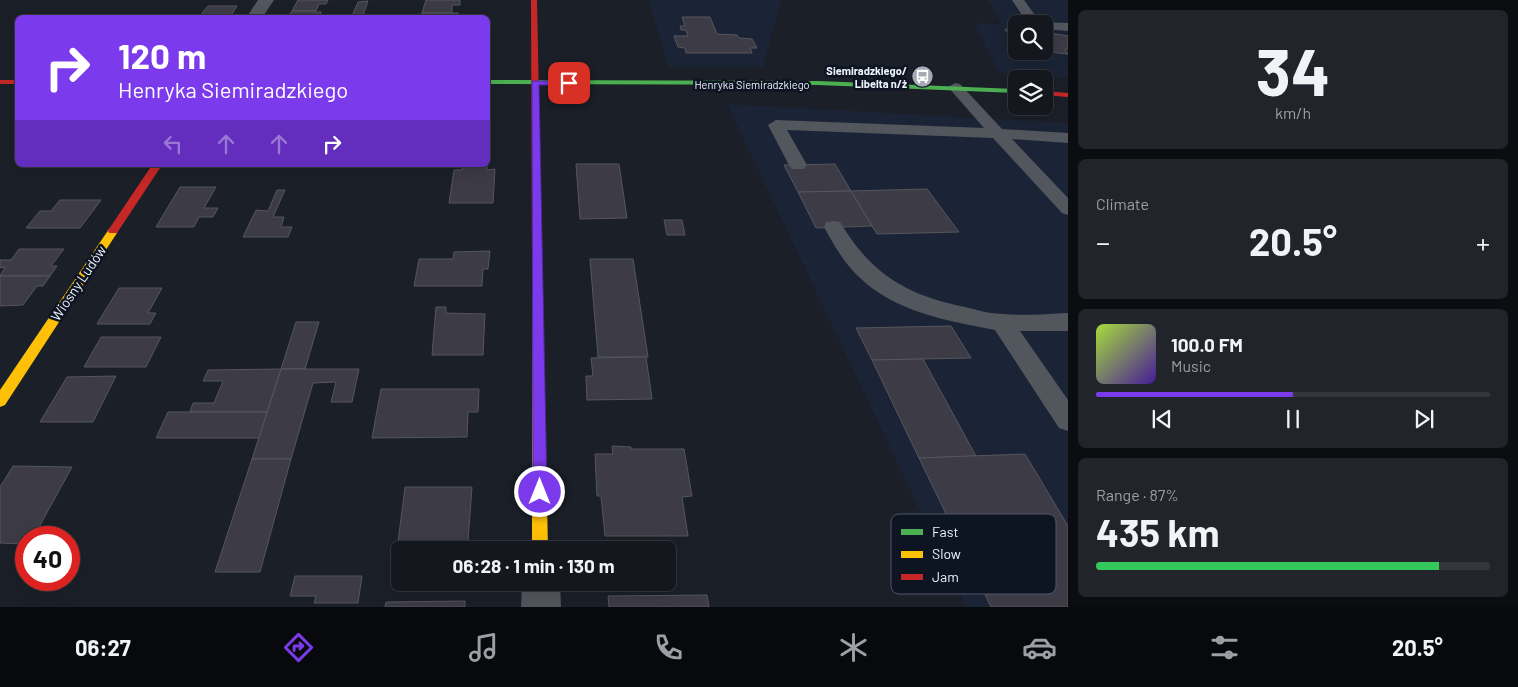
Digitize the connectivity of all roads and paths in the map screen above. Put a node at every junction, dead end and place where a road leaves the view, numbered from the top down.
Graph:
1 (266, 0) edge
2 (534, 0) edge
3 (1018, 0) edge
4 (256, 15) edge
5 (1029, 15) edge
6 (1053, 26) edge
7 (1068, 28) edge
8 (0, 82) edge
9 (15, 82) edge
10 (490, 82) edge
11 (535, 82) junction
12 (955, 87) junction
13 (1008, 90) edge
14 (1053, 94) edge
15 (1068, 95) edge
16 (998, 133) junction
17 (1068, 138) edge
18 (798, 165) dead end
19 (156, 167) edge
20 (1068, 209) edge
21 (833, 227) dead end
22 (1068, 322) edge
23 (1002, 323) junction
24 (0, 401) edge
25 (1068, 420) edge
26 (540, 541) edge
27 (541, 591) edge
28 (541, 607) edge

1 - 4 street
2 - 11 street
3 - 5 lane
6 - 7 lane
8 - 9 street
10 - 11 street, Henryka Siemiradzkiego
11 - 12 street, Henryka Siemiradzkiego
11 - 26 street
12 - 13 street, Henryka Siemiradzkiego
12 - 16 lane
14 - 15 street
16 - 17 lane
16 - 18 lane
16 - 20 lane
19 - 24 street, Wiosny Ludów
21 - 23 lane
22 - 23 lane
23 - 25 lane
27 - 28 street

